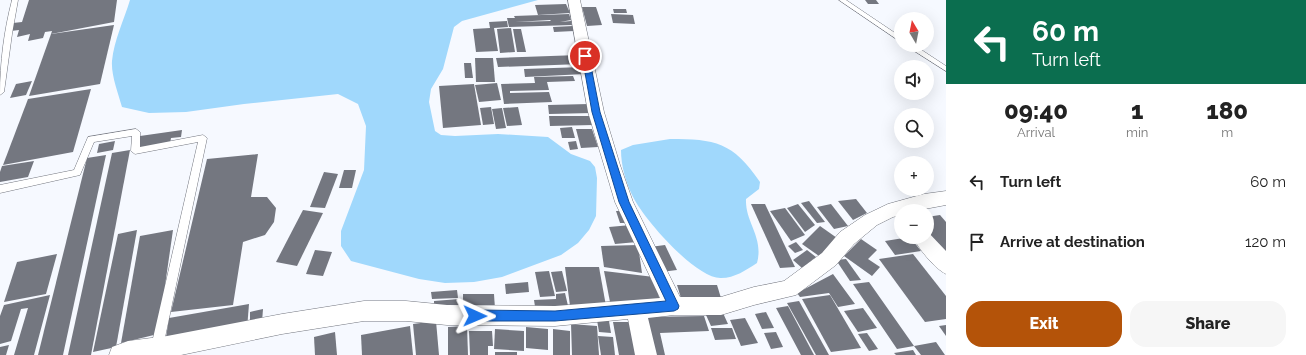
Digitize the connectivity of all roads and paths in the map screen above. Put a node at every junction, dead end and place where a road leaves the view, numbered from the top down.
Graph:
1 (15, 0) edge
2 (574, 0) edge
3 (842, 0) edge
4 (894, 35) edge
5 (920, 52) edge
6 (946, 69) edge
7 (0, 92) edge
8 (0, 188) edge
9 (946, 198) edge
10 (916, 204) edge
11 (894, 210) edge
12 (928, 244) edge
13 (946, 265) edge
14 (674, 306) junction
15 (636, 309) junction
16 (165, 350) edge
17 (120, 355) edge
18 (646, 355) edge

1 - 7 lane
2 - 14 street
3 - 4 lane
5 - 6 lane
8 - 16 lane
9 - 10 street
11 - 14 street
12 - 13 street
14 - 15 street
15 - 16 street
15 - 18 street
16 - 17 street

